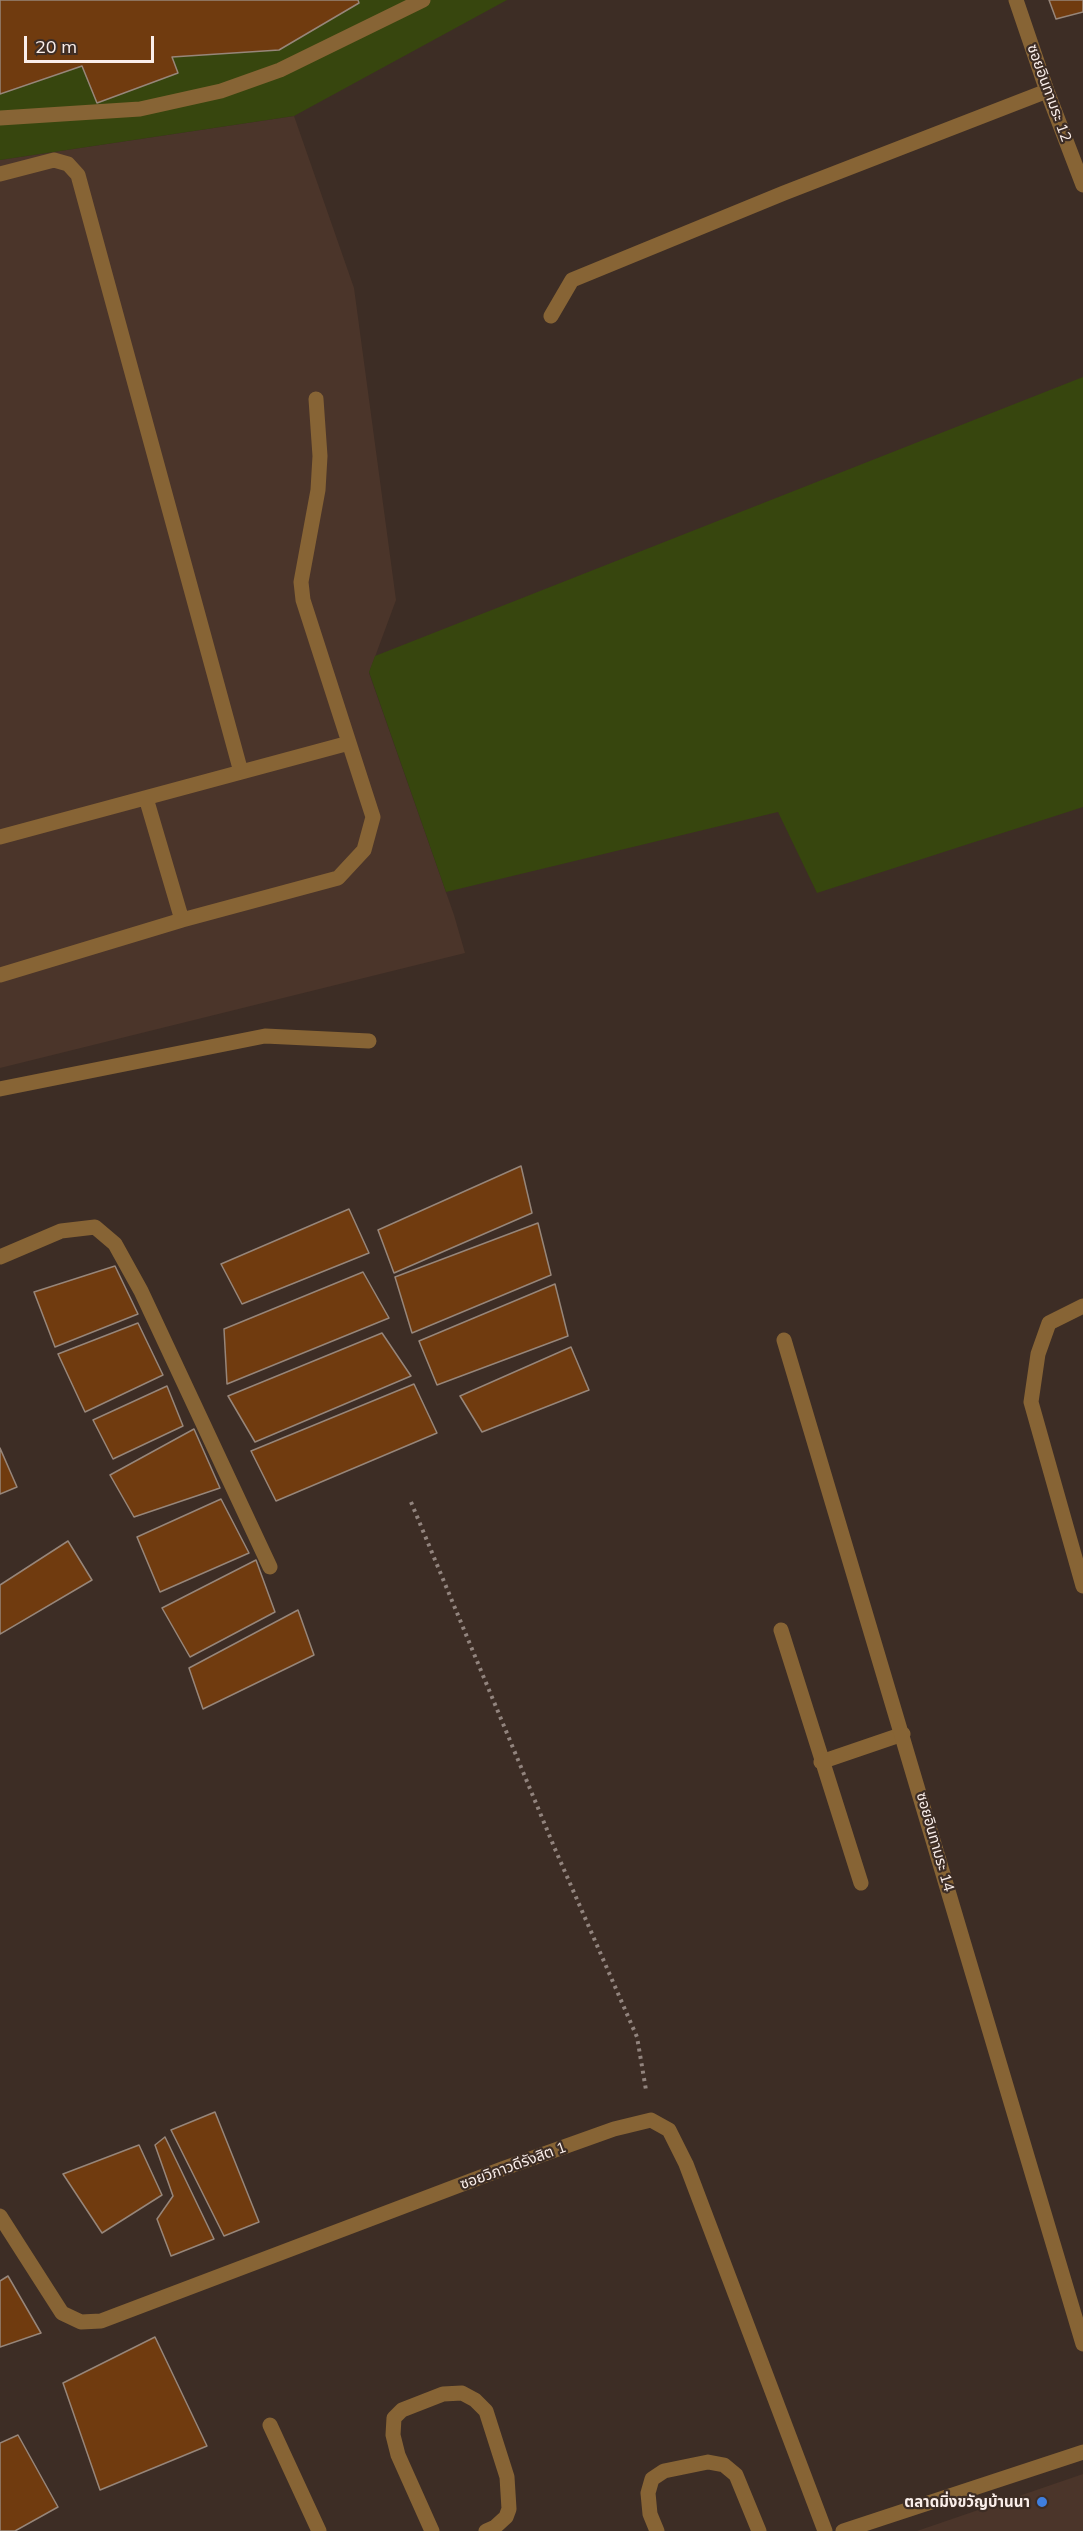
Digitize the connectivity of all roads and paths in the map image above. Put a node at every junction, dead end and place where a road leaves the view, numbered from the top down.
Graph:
1 (423, 0) edge
2 (1016, 0) edge
3 (1047, 92) junction
4 (0, 118) edge
5 (0, 174) edge
6 (1083, 185) edge
7 (551, 316) dead end
8 (316, 399) dead end
9 (350, 743) junction
10 (241, 772) junction
11 (146, 798) junction
12 (0, 837) edge
13 (182, 920) junction
14 (0, 975) edge
15 (369, 1041) dead end
16 (0, 1089) edge
17 (0, 1257) edge
18 (1083, 1306) edge
19 (784, 1340) dead end
20 (411, 1502) dead end
21 (270, 1567) dead end
22 (1083, 1586) edge
23 (781, 1630) dead end
24 (903, 1734) junction
25 (821, 1762) junction
26 (861, 1883) dead end
27 (651, 2120) junction
28 (0, 2216) edge
29 (1083, 2344) edge
30 (270, 2425) dead end
31 (1083, 2452) edge
32 (492, 2530) edge
33 (319, 2531) edge
34 (432, 2531) edge
35 (657, 2531) edge
36 (759, 2531) edge
37 (825, 2531) edge
38 (843, 2531) edge

1 - 4 street
2 - 3 street, ซอยอินทามระ 12
3 - 6 street, ซอยอินทามระ 12
3 - 7 street
5 - 10 street
8 - 9 street
9 - 10 street
9 - 13 street
10 - 11 street
11 - 12 street
11 - 13 street
13 - 14 street
15 - 16 street
17 - 21 street
18 - 22 street
19 - 24 street, ซอยอินทามระ 14
20 - 27 path
23 - 25 street
24 - 25 street
24 - 29 street, ซอยอินทามระ 14
25 - 26 street
27 - 28 street, ซอยวิภาวดีรังสิต 1
27 - 37 street
30 - 33 street
31 - 38 street
32 - 34 street
35 - 36 street

